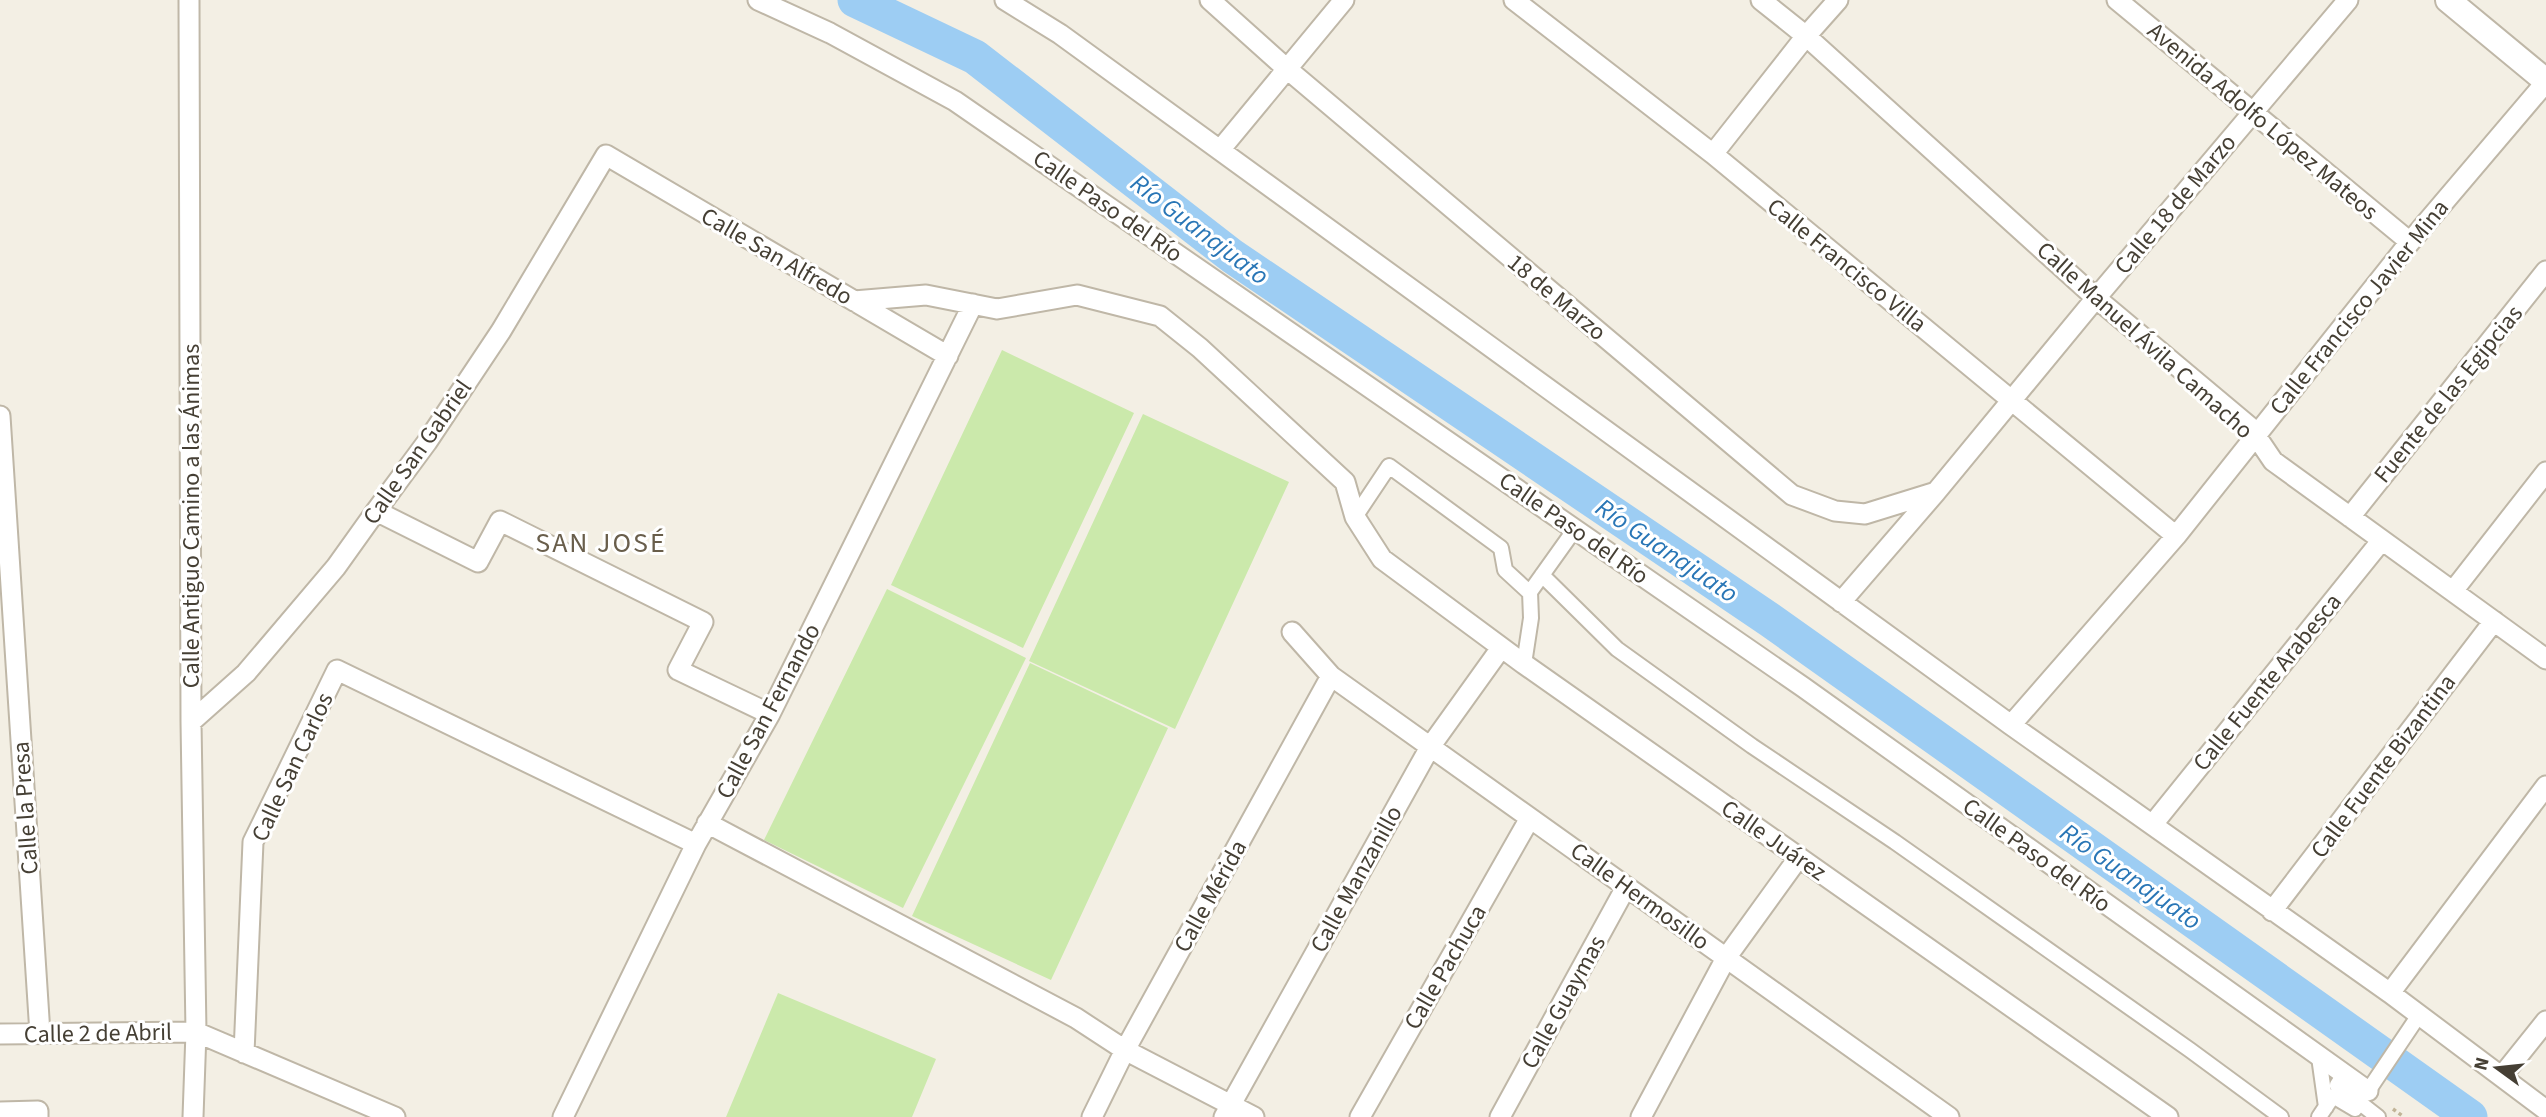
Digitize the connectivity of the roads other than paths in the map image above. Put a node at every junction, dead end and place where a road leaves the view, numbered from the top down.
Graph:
1 (189, 0) edge
2 (758, 0) edge
3 (1005, 0) edge
4 (1210, 0) edge
5 (1344, 0) edge
6 (1514, 0) edge
7 (1761, 0) edge
8 (1838, 0) edge
9 (2117, 0) edge
10 (2348, 0) edge
11 (2448, 0) edge
12 (1806, 36) junction
13 (1286, 68) junction
14 (2546, 81) edge
15 (2253, 113) junction
16 (1220, 150) junction
17 (1713, 154) junction
18 (606, 155) joint
19 (2410, 242) junction
20 (2546, 271) edge
21 (2096, 298) junction
22 (854, 301) junction
23 (973, 304) junction
24 (948, 356) junction
25 (2012, 401) junction
26 (0, 416) edge
27 (2255, 436) junction
28 (2546, 472) edge
29 (1936, 492) junction
30 (376, 511) junction
31 (1355, 517) junction
32 (2350, 517) junction
33 (1575, 528) junction
34 (2176, 536) junction
35 (2382, 540) junction
36 (1542, 575) junction
37 (2453, 592) junction
38 (1530, 593) junction
39 (1841, 602) junction
40 (2494, 621) junction
41 (1292, 632) dead end
42 (1501, 648) junction
43 (2546, 658) edge
44 (1524, 664) junction
45 (1331, 676) junction
46 (770, 714) junction
47 (191, 722) junction
48 (2011, 726) junction
49 (1430, 747) junction
50 (2546, 786) edge
51 (1530, 818) junction
52 (708, 823) junction
53 (2152, 824) junction
54 (695, 844) junction
55 (1799, 857) junction
56 (1626, 887) junction
57 (2272, 911) junction
58 (1726, 958) junction
59 (2390, 993) junction
60 (2419, 1015) junction
61 (2546, 1021) edge
62 (196, 1032) junction
63 (0, 1034) edge
64 (40, 1034) junction
65 (1125, 1051) junction
66 (244, 1054) junction
67 (2319, 1057) junction
68 (2344, 1074) junction
69 (2502, 1076) junction
70 (2368, 1091) joint
71 (2326, 1107) edge
72 (2546, 1110) edge
73 (1227, 1111) edge
74 (0, 1112) edge
75 (38, 1117) edge
76 (193, 1117) edge
77 (395, 1117) edge
78 (563, 1117) edge
79 (1091, 1117) edge
80 (1254, 1117) edge
81 (1360, 1117) edge
82 (1500, 1117) edge
83 (1641, 1117) edge
84 (1949, 1117) edge
85 (2168, 1117) edge
86 (2281, 1117) edge
87 (2368, 1117) edge
88 (2378, 1117) edge

1 - 47 street, Calle Antiguo Camino a las Ánimas
2 - 33 street, Calle Paso del Río
3 - 16 street
4 - 13 street, 18 de Marzo
5 - 13 street
6 - 17 street, Calle Francisco Villa
7 - 12 street, Calle Manuel Ávila Camacho
8 - 12 street
9 - 15 street, Avenida Adolfo López Mateos
10 - 15 street, Calle 18 de Marzo
11 - 14 street
12 - 17 street
12 - 21 street, Calle Manuel Ávila Camacho
13 - 16 street
13 - 29 street, 18 de Marzo
14 - 19 street, Calle Francisco Javier Mina
15 - 19 street, Avenida Adolfo López Mateos
15 - 21 street, Calle 18 de Marzo
16 - 39 street
17 - 25 street, Calle Francisco Villa
18 - 22 street, Calle San Alfredo
18 - 30 street, Calle San Gabriel
19 - 27 street, Calle Francisco Javier Mina
20 - 32 street, Fuente de las Egipcias
21 - 25 street, Calle 18 de Marzo
21 - 27 street, Calle Manuel Ávila Camacho
22 - 23 street
22 - 24 street, Calle San Alfredo
23 - 24 street, Calle San Fernando
23 - 31 street
24 - 46 street, Calle San Fernando
25 - 29 street, Calle 18 de Marzo
25 - 34 street, Calle Francisco Villa
26 - 64 street, Calle la Presa
27 - 32 street, Calle Manuel Ávila Camacho
27 - 34 street, Calle Francisco Javier Mina
28 - 37 street
29 - 39 street, Calle 18 de Marzo
30 - 46 street
30 - 47 street, Calle San Gabriel
31 - 38 street
31 - 42 street, Calle Juárez
32 - 35 street, Calle Manuel Ávila Camacho
33 - 36 street
33 - 67 street, Calle Paso del Río
34 - 48 street, Calle Francisco Javier Mina
35 - 37 street, Calle Manuel Ávila Camacho
35 - 53 street, Calle Fuente Arabesca
36 - 38 street
36 - 86 street
37 - 40 street, Calle Manuel Ávila Camacho
38 - 44 street
39 - 48 street
40 - 43 street, Calle Manuel Ávila Camacho
40 - 57 street, Calle Fuente Bizantina
41 - 45 street, Calle Hermosillo
42 - 44 street, Calle Juárez
42 - 49 street, Calle Manzanillo
44 - 55 street, Calle Juárez
45 - 49 street, Calle Hermosillo
45 - 65 street, Calle Mérida
46 - 52 street, Calle San Fernando
47 - 62 street, Calle Antiguo Camino a las Ánimas
48 - 53 street
49 - 51 street, Calle Hermosillo
49 - 73 street, Calle Manzanillo
50 - 59 street
51 - 56 street, Calle Hermosillo
51 - 81 street, Calle Pachuca
52 - 54 street, Calle San Fernando
52 - 65 street
53 - 57 street
54 - 66 street, Calle San Carlos
54 - 78 street, Calle San Fernando
55 - 58 street
55 - 85 street, Calle Juárez
56 - 58 street, Calle Hermosillo
56 - 82 street, Calle Guaymas
57 - 59 street
58 - 83 street
58 - 84 street, Calle Hermosillo
59 - 60 street
60 - 69 street
60 - 70 street
61 - 69 street
62 - 64 street, Calle 2 de Abril
62 - 66 street
62 - 76 street, Calle Antiguo Camino a las Ánimas
63 - 64 street, Calle 2 de Abril
65 - 73 street
65 - 79 street, Calle Mérida
66 - 77 street
67 - 68 street, Calle Paso del Río
67 - 71 street
68 - 70 street, Calle Paso del Río
68 - 88 street
69 - 72 street
71 - 87 street
73 - 80 street
74 - 75 street

